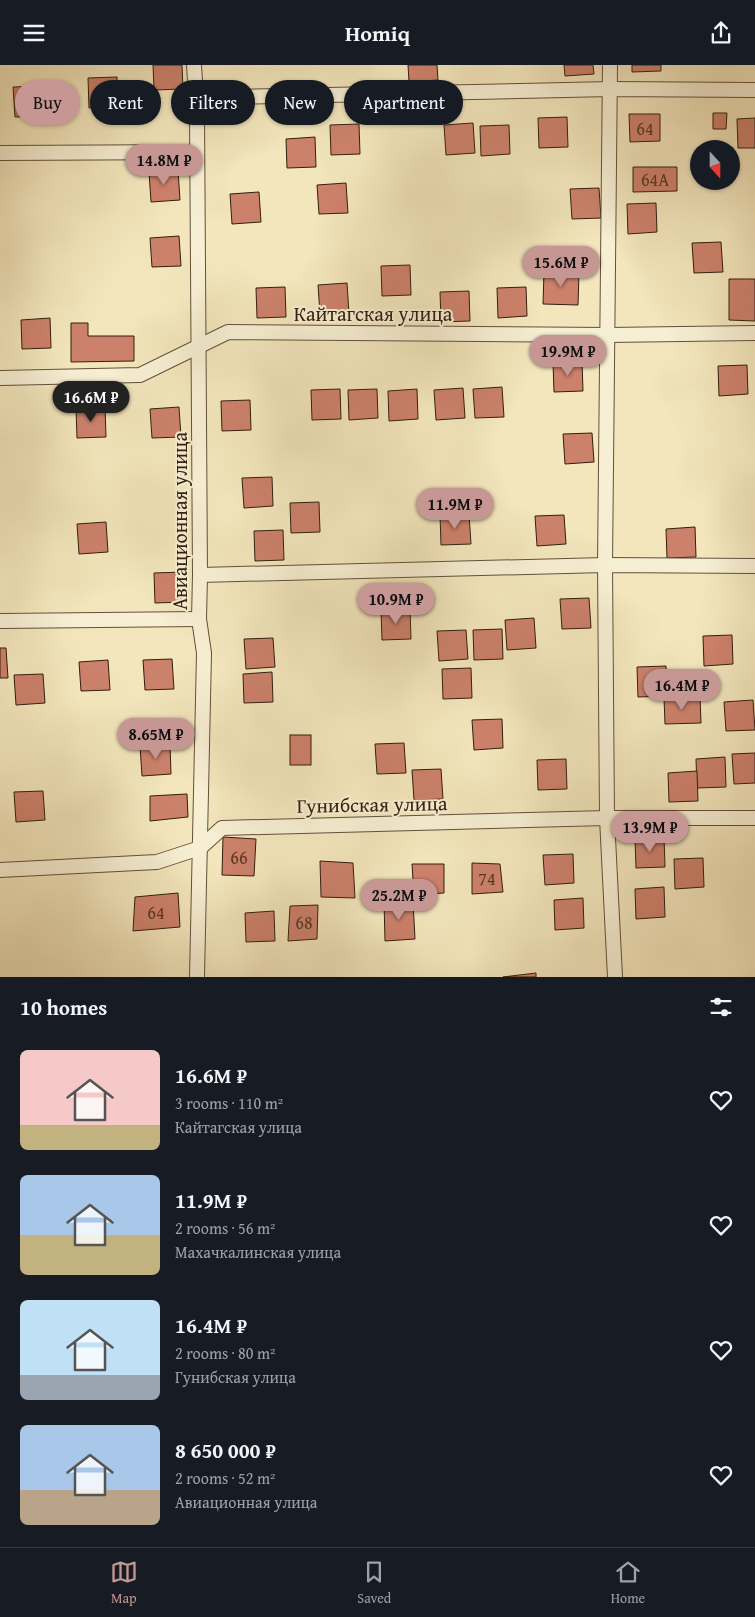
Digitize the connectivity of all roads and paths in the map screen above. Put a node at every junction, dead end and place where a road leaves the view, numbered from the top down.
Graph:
1 (194, 65) edge
2 (610, 65) edge
3 (195, 80) edge
4 (611, 89) junction
5 (755, 90) edge
6 (255, 97) edge
7 (197, 125) edge
8 (196, 151) junction
9 (0, 153) edge
10 (755, 333) edge
11 (608, 335) junction
12 (198, 345) junction
13 (0, 377) edge
14 (605, 565) junction
15 (755, 566) edge
16 (200, 575) junction
17 (199, 619) junction
18 (0, 621) edge
19 (607, 818) junction
20 (755, 818) edge
21 (200, 848) junction
22 (0, 870) edge
23 (197, 977) edge
24 (616, 977) edge

1 - 3 street, Авиационная улица
2 - 4 street
4 - 5 street
4 - 6 street
4 - 11 street
7 - 8 street, Авиационная улица
8 - 9 street
8 - 12 street, Авиационная улица
10 - 11 street, Кайтагская улица
11 - 12 street, Кайтагская улица
11 - 14 street
12 - 13 street, Кайтагская улица
12 - 16 street, Авиационная улица
14 - 15 street
14 - 16 street
14 - 19 street
16 - 17 street, Авиационная улица
17 - 18 street
17 - 21 street, Авиационная улица
19 - 20 street, Гунибская улица
19 - 21 street, Гунибская улица
19 - 24 street
21 - 22 street, Гунибская улица
21 - 23 street, Авиационная улица

